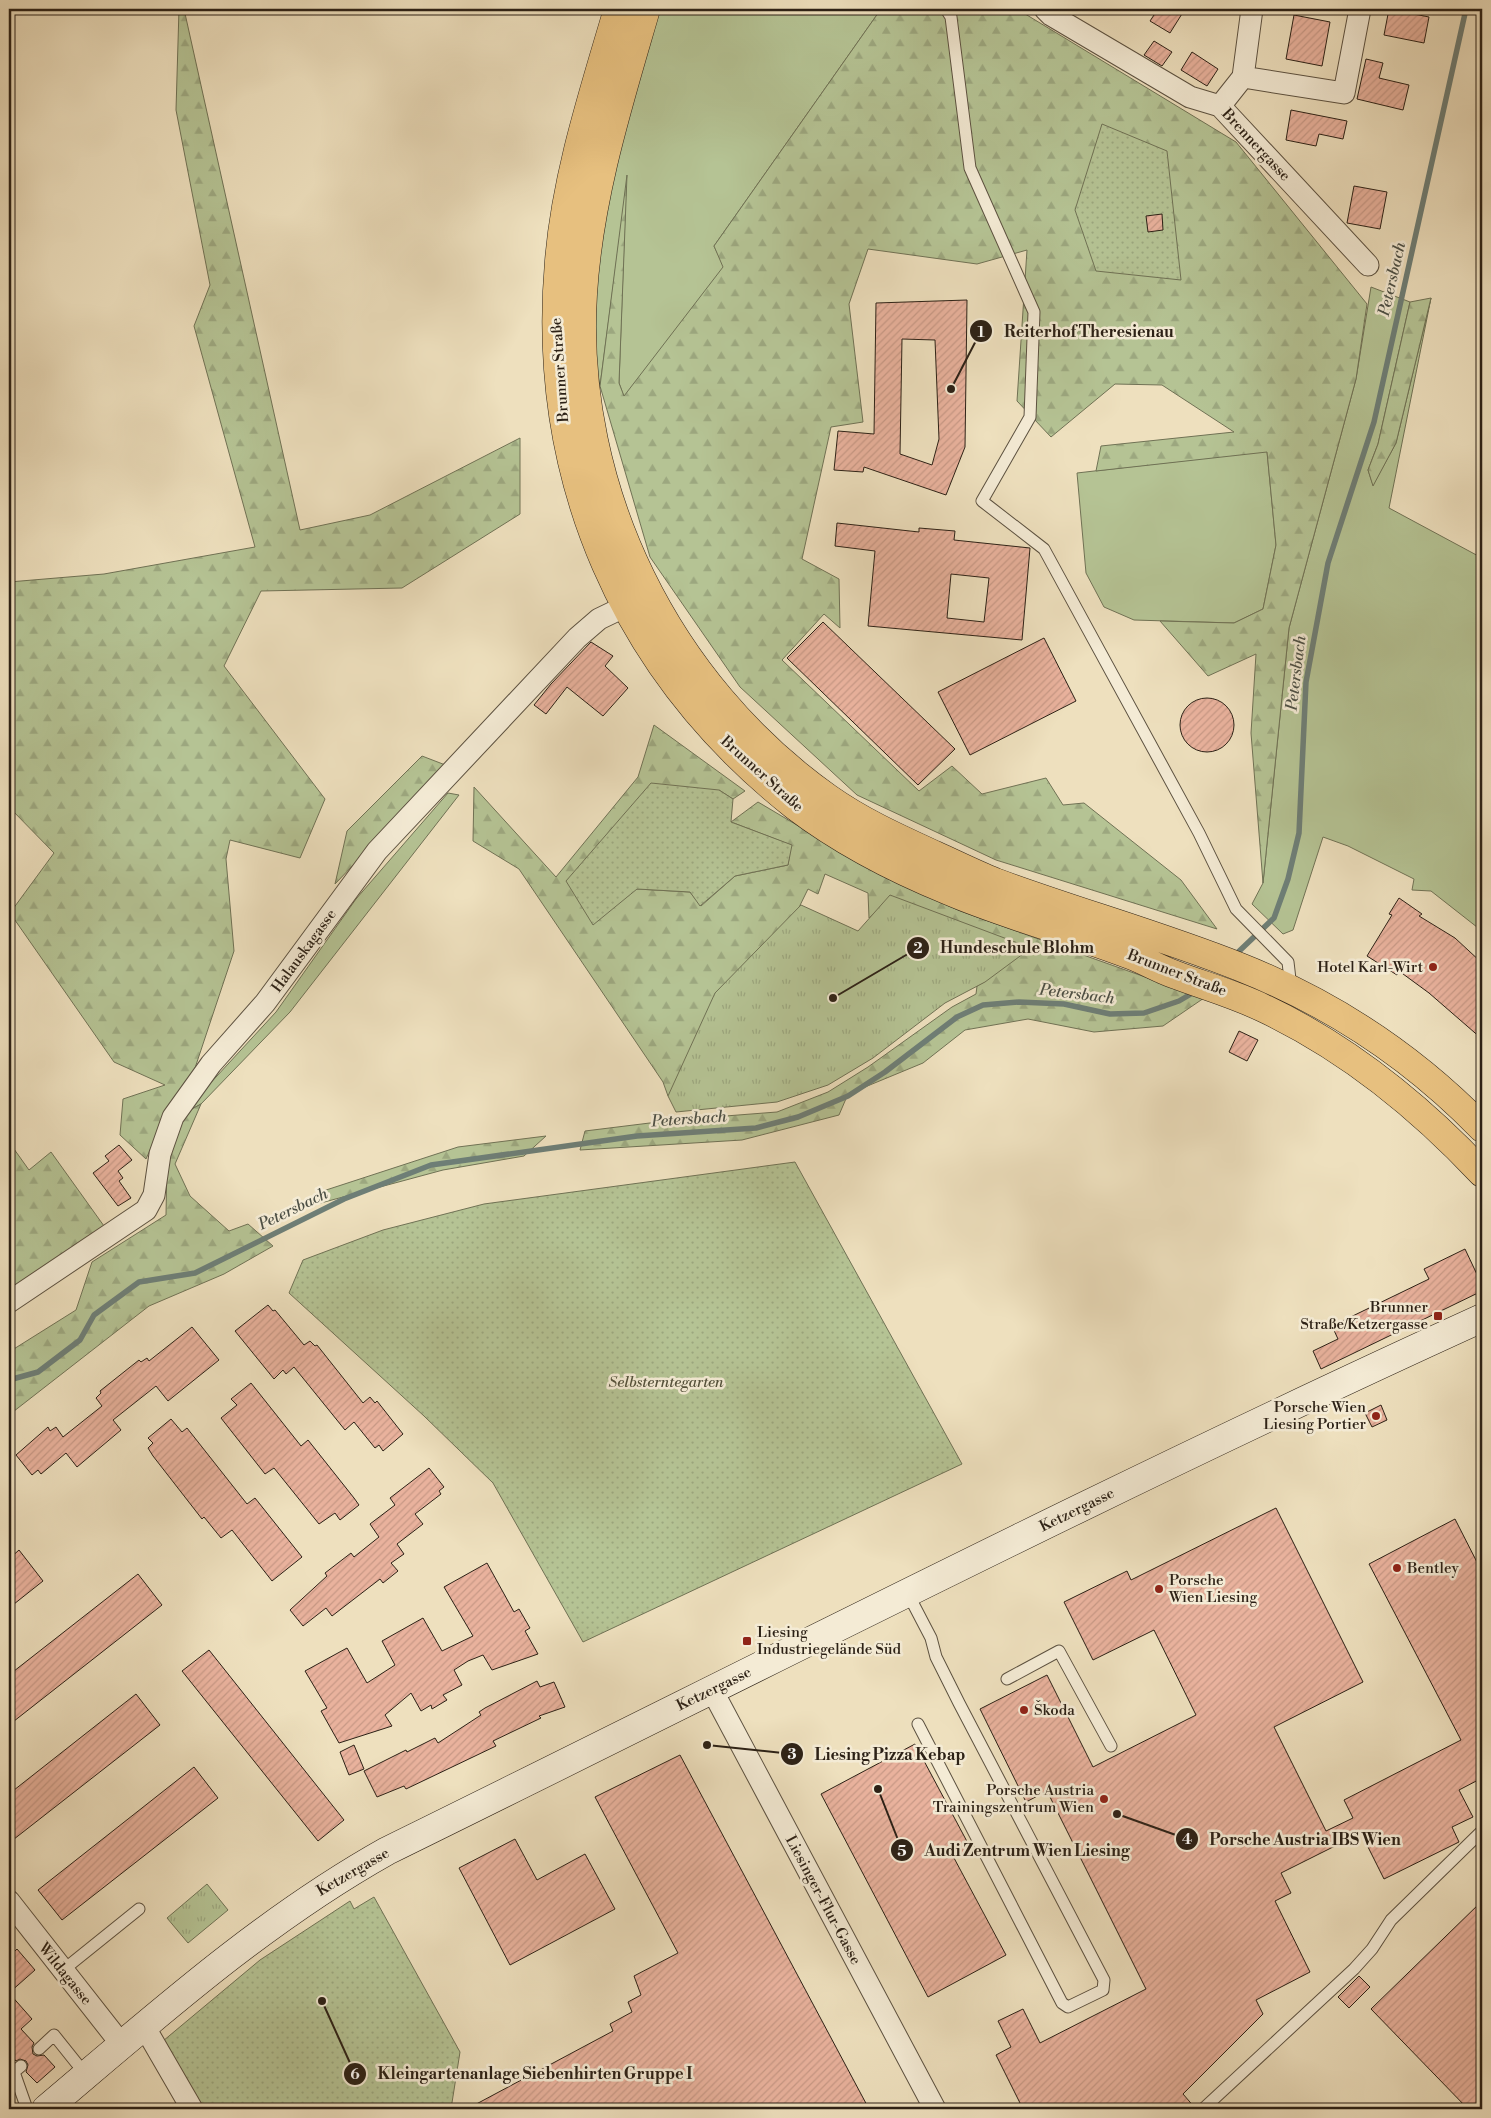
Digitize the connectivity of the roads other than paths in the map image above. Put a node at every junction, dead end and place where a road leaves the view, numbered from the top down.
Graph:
1 (618, 9) edge
2 (646, 9) edge
3 (946, 9) edge
4 (1045, 9) edge
5 (1252, 9) edge
6 (1360, 9) edge
7 (1243, 77) junction
8 (1220, 106) junction
9 (1368, 265) dead end
10 (626, 606) junction
11 (1291, 990) junction
12 (1482, 1128) edge
13 (1482, 1173) edge
14 (9, 1302) edge
15 (1482, 1318) edge
16 (907, 1592) junction
17 (1007, 1679) dead end
18 (712, 1690) junction
19 (918, 1724) dead end
20 (1111, 1746) dead end
21 (1482, 1831) edge
22 (9, 1901) edge
23 (139, 1909) dead end
24 (62, 1971) junction
25 (144, 2026) junction
26 (122, 2045) junction
27 (39, 2049) dead end
28 (20, 2066) dead end
29 (86, 2075) junction
30 (27, 2109) edge
31 (46, 2109) edge
32 (192, 2109) edge
33 (935, 2109) edge
34 (1203, 2109) edge

1 - 10 main road, Brunner Straße
2 - 11 main road, Brunner Straße
3 - 11 lane
4 - 8 street, Brennergasse
5 - 7 street
6 - 7 street
7 - 8 street
8 - 9 street, Brennergasse
10 - 13 main road, Brunner Straße
10 - 14 street, Halauskagasse
11 - 12 main road, Brunner Straße
15 - 16 main road, Ketzergasse
16 - 18 main road, Ketzergasse
16 - 19 lane
17 - 20 lane
18 - 25 main road, Ketzergasse
18 - 33 street, Liesinger-Flur-Gasse
21 - 34 lane
22 - 24 street, Wildagasse
23 - 24 lane
24 - 26 street, Wildagasse
25 - 26 main road, Ketzergasse
25 - 32 street
26 - 29 main road, Ketzergasse
27 - 29 lane
28 - 30 lane
29 - 31 main road, Ketzergasse

